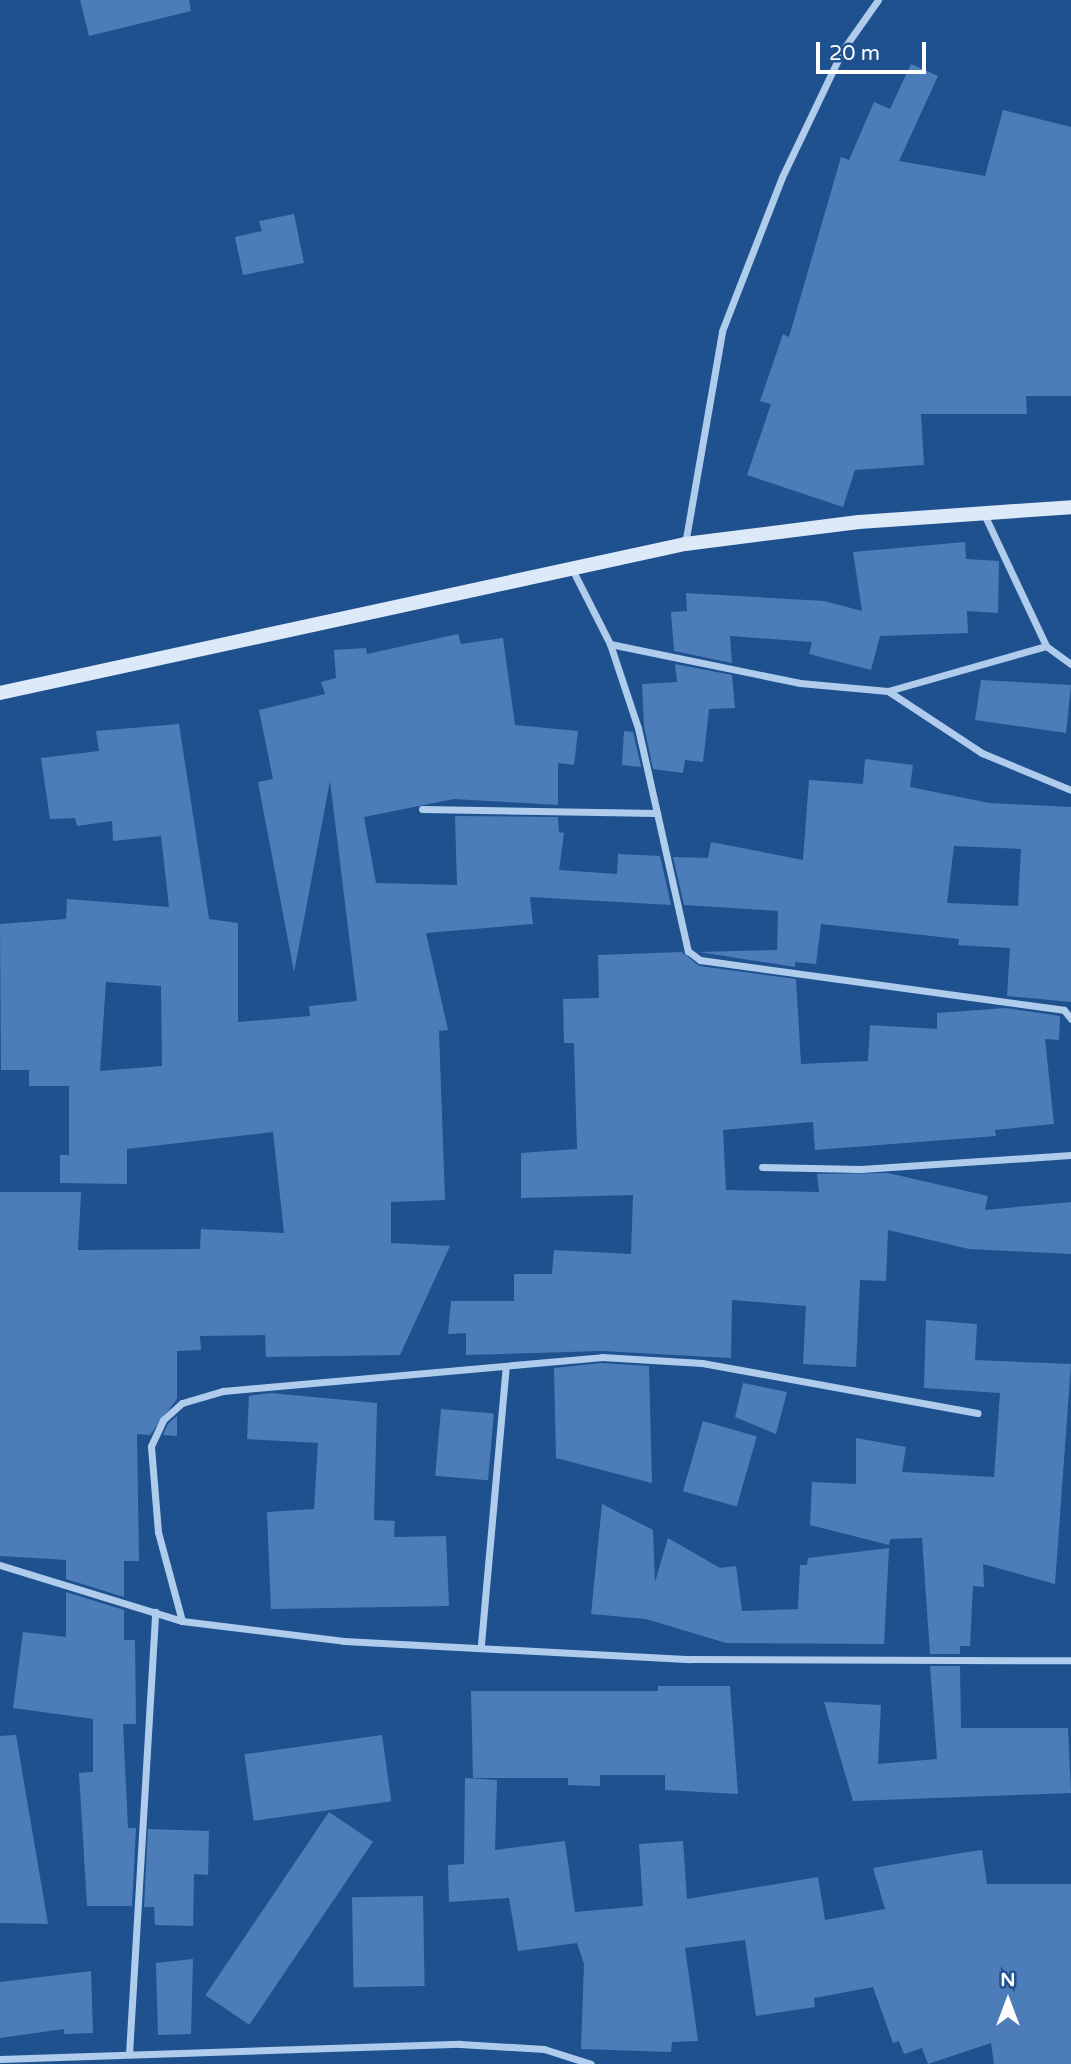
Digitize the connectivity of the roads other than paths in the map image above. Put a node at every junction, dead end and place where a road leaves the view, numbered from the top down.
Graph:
1 (878, 0) edge
2 (1071, 507) edge
3 (984, 513) junction
4 (685, 544) junction
5 (572, 569) junction
6 (610, 644) junction
7 (1046, 646) junction
8 (1071, 664) edge
9 (888, 691) junction
10 (0, 693) edge
11 (1071, 790) edge
12 (422, 808) dead end
13 (657, 813) junction
14 (1071, 1019) edge
15 (1071, 1154) edge
16 (762, 1167) dead end
17 (506, 1366) junction
18 (977, 1413) dead end
19 (0, 1565) edge
20 (155, 1612) junction
21 (183, 1621) junction
22 (481, 1644) junction
23 (1071, 1660) edge
24 (129, 2054) junction
25 (0, 2059) edge
26 (591, 2064) edge

1 - 4 street
2 - 3 street
3 - 4 street
3 - 7 street
4 - 5 street
5 - 6 street
5 - 10 street
6 - 9 street
6 - 13 street
7 - 8 street
7 - 9 street
9 - 11 street
12 - 13 street
13 - 14 street
15 - 16 street
17 - 18 street
17 - 21 street
17 - 22 street
19 - 20 street
20 - 21 street
20 - 24 street
21 - 22 street
22 - 23 street
24 - 25 street
24 - 26 street

